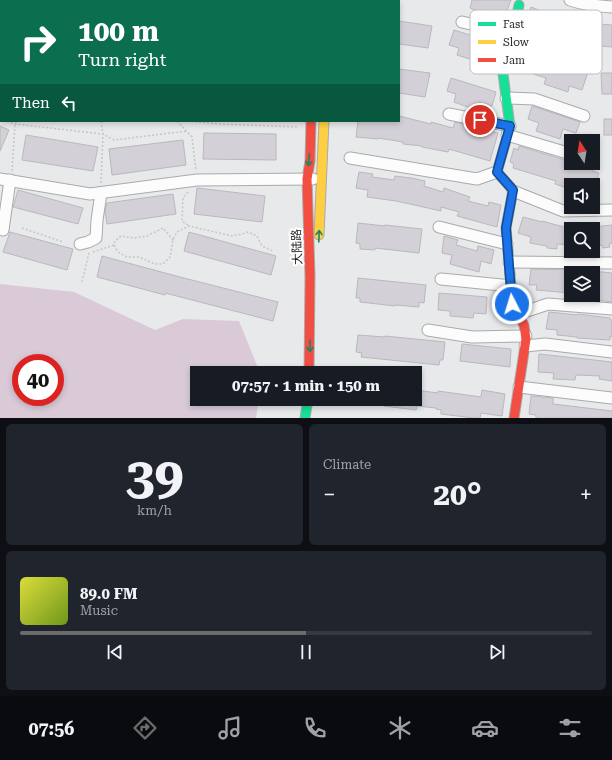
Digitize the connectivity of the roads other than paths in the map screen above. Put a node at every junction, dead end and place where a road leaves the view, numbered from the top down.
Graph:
1 (570, 0) edge
2 (519, 5) dead end
3 (612, 7) edge
4 (518, 10) edge
5 (462, 22) dead end
6 (470, 24) edge
7 (503, 74) edge
8 (506, 98) junction
9 (449, 114) dead end
10 (584, 116) dead end
11 (311, 122) edge
12 (324, 122) edge
13 (509, 130) junction
14 (564, 151) edge
15 (350, 158) dead end
16 (497, 172) junction
17 (321, 178) junction
18 (307, 179) junction
19 (7, 180) edge
20 (513, 191) junction
21 (101, 193) junction
22 (612, 210) edge
23 (439, 227) dead end
24 (3, 230) dead end
25 (80, 244) dead end
26 (507, 244) junction
27 (509, 262) junction
28 (612, 263) edge
29 (441, 279) dead end
30 (511, 286) junction
31 (612, 309) edge
32 (518, 314) junction
33 (428, 330) dead end
34 (526, 341) junction
35 (612, 352) edge
36 (309, 366) edge
37 (318, 366) edge
38 (519, 387) junction
39 (612, 398) edge
40 (307, 406) edge
41 (305, 418) edge
42 (514, 418) edge

1 - 3 street
2 - 4 main road
5 - 6 street
7 - 8 main road
8 - 10 street
8 - 13 main road
9 - 13 street
11 -> 18 main road, 大陆路
12 - 17 main road, 大陆路
13 - 14 street
13 - 16 main road
15 - 16 street
16 - 20 main road
17 - 18 street
37 -> 17 main road, 大陆路
18 - 21 street
18 -> 36 main road, 大陆路
19 - 21 street
19 - 24 street
20 - 22 street
20 - 26 main road
21 - 25 street
23 - 26 street
26 - 27 main road
27 - 28 street
27 - 30 main road
29 - 30 street
30 - 32 main road
31 - 32 street
32 - 34 main road
33 - 34 street
34 - 35 street
34 - 38 main road
38 - 39 street
38 - 42 main road
40 - 41 main road

